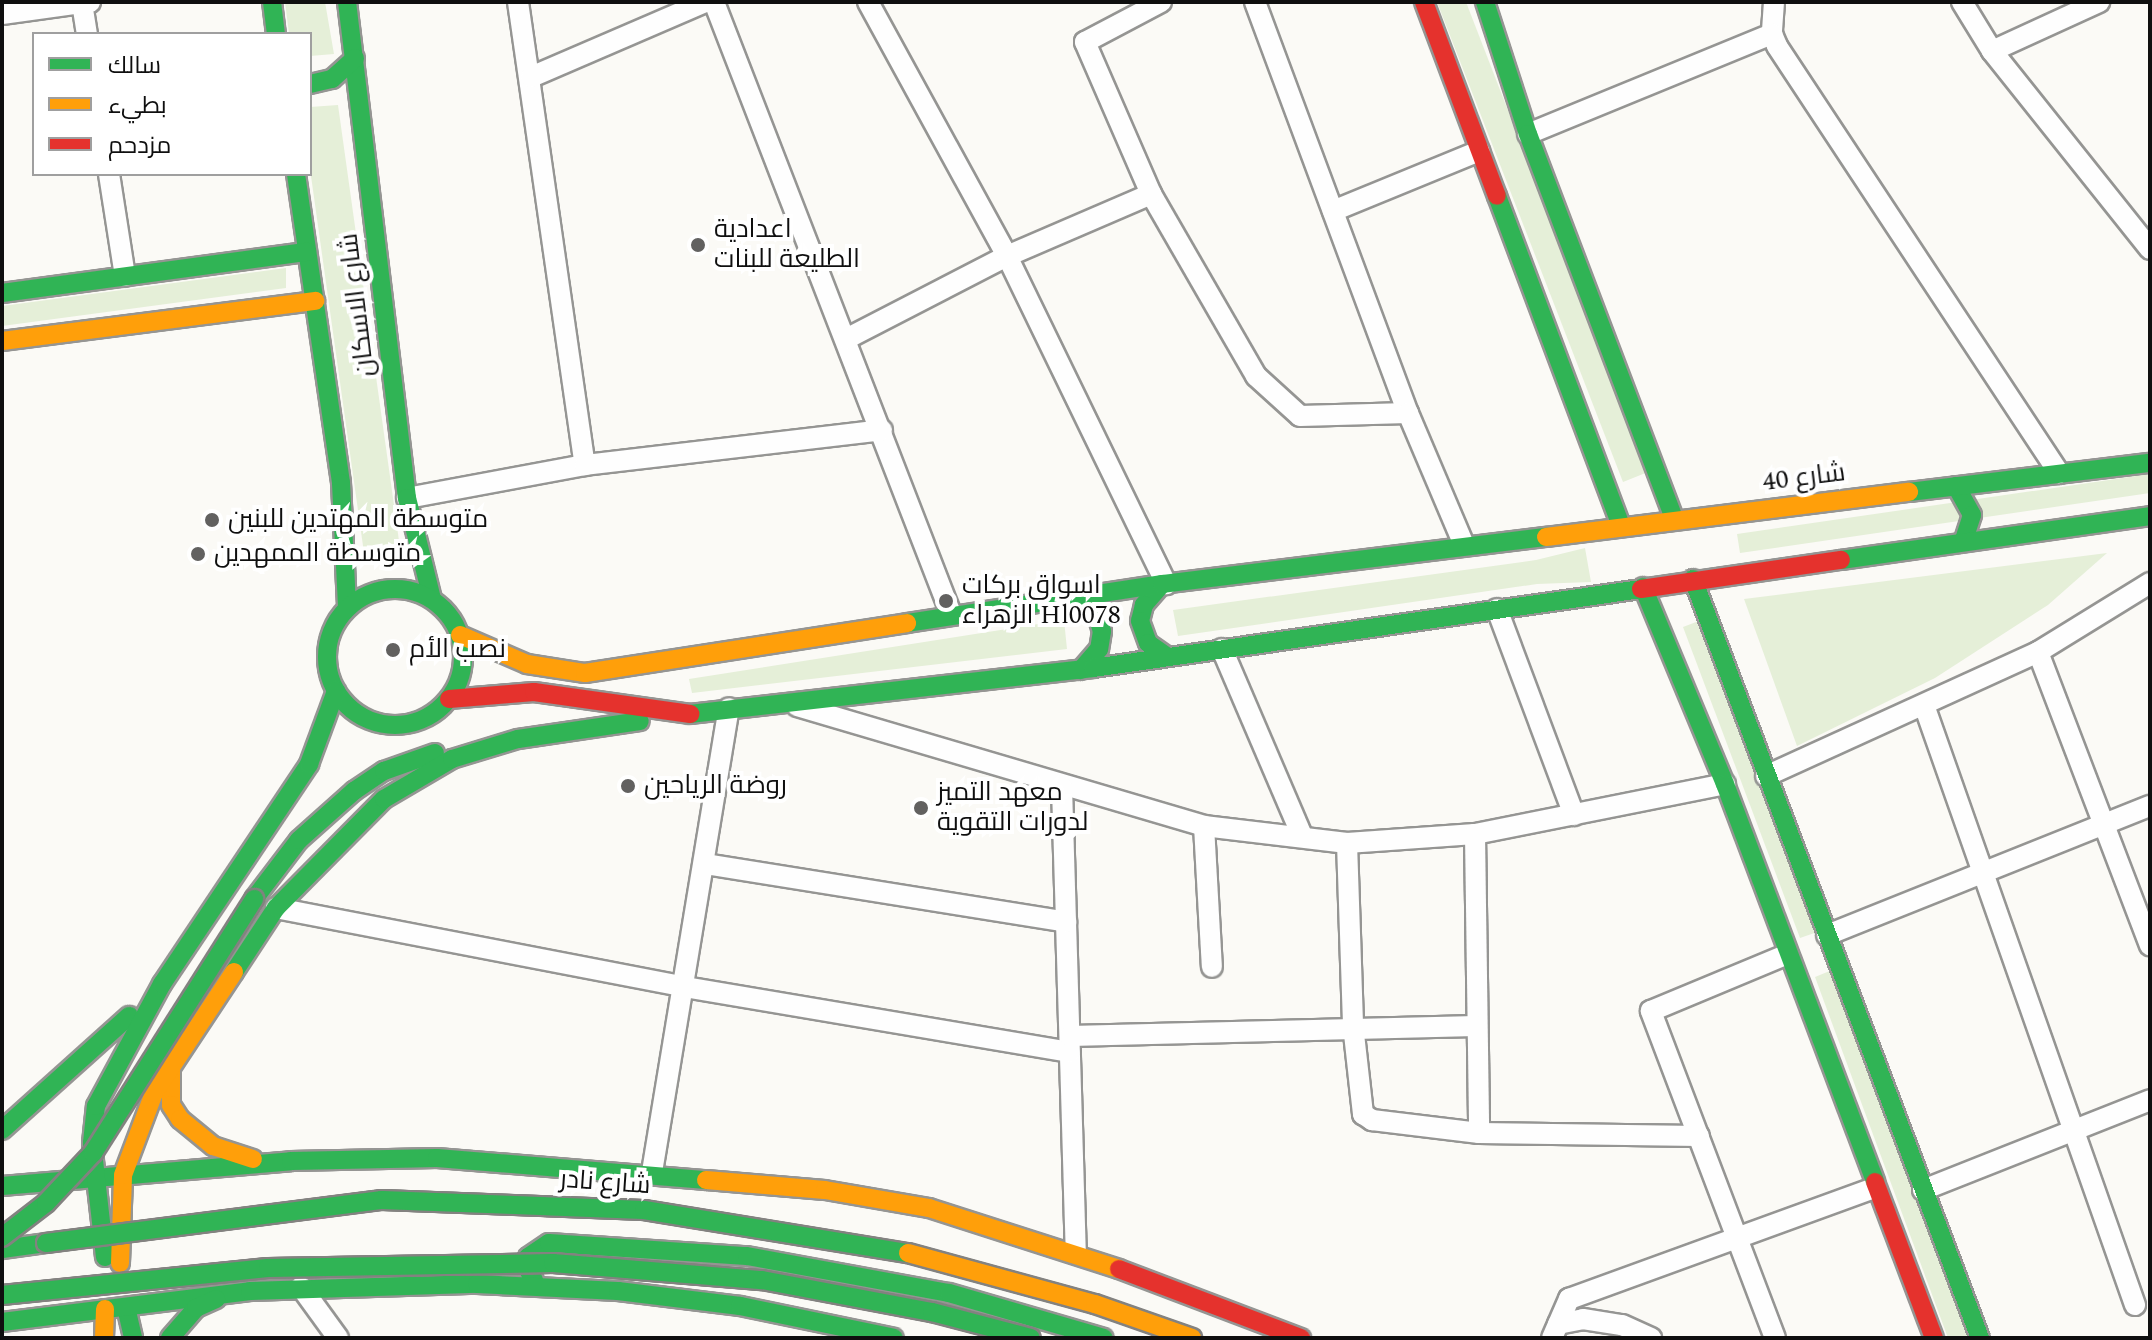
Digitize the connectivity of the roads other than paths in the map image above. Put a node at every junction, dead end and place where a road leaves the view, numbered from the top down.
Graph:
1 (272, 2) edge
2 (347, 2) edge
3 (518, 2) edge
4 (705, 2) edge
5 (714, 2) edge
6 (868, 2) edge
7 (1161, 2) edge
8 (1255, 2) edge
9 (1424, 2) edge
10 (1485, 2) edge
11 (1774, 2) edge
12 (1962, 2) edge
13 (2099, 2) edge
14 (86, 3) edge
15 (2, 14) edge
16 (87, 32) edge
17 (276, 32) edge
18 (1772, 34) junction
19 (1992, 51) junction
20 (355, 58) junction
21 (531, 77) junction
22 (312, 84) edge
23 (1528, 134) junction
24 (1479, 151) junction
25 (109, 176) edge
26 (296, 176) edge
27 (1151, 194) junction
28 (1333, 211) junction
29 (2150, 249) edge
30 (307, 252) junction
31 (1007, 256) junction
32 (125, 276) junction
33 (2, 293) edge
34 (315, 301) junction
35 (846, 339) junction
36 (2, 341) edge
37 (1408, 413) junction
38 (882, 430) junction
39 (2150, 463) edge
40 (585, 465) junction
41 (2059, 473) junction
42 (1956, 486) junction
43 (407, 498) junction
44 (2150, 516) edge
45 (1674, 519) junction
46 (1621, 526) junction
47 (1964, 540) junction
48 (1464, 545) junction
49 (1693, 579) junction
50 (1164, 584) junction
51 (2149, 586) edge
52 (1643, 587) junction
53 (1075, 597) junction
54 (432, 599) junction
55 (347, 607) junction
56 (1497, 609) junction
57 (951, 614) junction
58 (460, 635) junction
59 (1222, 649) junction
60 (2038, 652) junction
61 (1168, 657) junction
62 (1081, 670) junction
63 (336, 691) junction
64 (449, 699) junction
65 (788, 703) junction
66 (1924, 705) junction
67 (729, 708) junction
68 (680, 715) junction
69 (518, 739) junction
70 (1766, 776) junction
71 (1725, 784) junction
72 (1062, 787) junction
73 (2150, 806) edge
74 (1574, 815) junction
75 (2106, 823) junction
76 (1204, 826) junction
77 (1475, 834) junction
78 (1302, 836) junction
79 (1347, 843) junction
80 (705, 864) junction
81 (1983, 872) junction
82 (276, 908) junction
83 (1066, 922) junction
84 (1827, 935) junction
85 (2150, 945) edge
86 (1788, 954) junction
87 (1835, 958) junction
88 (1212, 967) dead end
89 (1797, 977) junction
90 (162, 984) junction
91 (685, 987) junction
92 (1353, 1025) junction
93 (1476, 1026) junction
94 (1070, 1044) junction
95 (176, 1057) junction
96 (2150, 1100) edge
97 (2, 1130) edge
98 (2073, 1130) junction
99 (1479, 1133) junction
100 (1699, 1136) junction
101 (291, 1161) junction
102 (652, 1172) junction
103 (123, 1175) junction
104 (2, 1186) edge
105 (94, 1187) junction
106 (1874, 1188) junction
107 (1923, 1190) junction
108 (2, 1237) edge
109 (1737, 1238) junction
110 (2, 1249) edge
111 (1076, 1253) junction
112 (113, 1264) junction
113 (301, 1287) junction
114 (558, 1287) junction
115 (250, 1291) junction
116 (2, 1295) edge
117 (126, 1303) junction
118 (2135, 1305) dead end
119 (105, 1309) junction
120 (2, 1322) edge
121 (1555, 1331) edge
122 (104, 1338) edge
123 (133, 1338) edge
124 (170, 1338) edge
125 (338, 1338) edge
126 (894, 1338) edge
127 (1031, 1338) edge
128 (1104, 1338) edge
129 (1192, 1338) edge
130 (1301, 1338) edge
131 (1651, 1338) edge
132 (1775, 1338) edge
133 (1934, 1338) edge
134 (1980, 1338) edge

1 - 17 main road
2 - 20 main road, شارع الاسكان
3 - 21 street
4 - 21 street
5 - 35 street
6 - 31 street
7 - 27 street
8 - 28 street
9 - 24 main road
10 - 23 main road
11 - 18 street
12 - 19 street
13 - 19 street
14 - 15 street
14 - 16 street
18 - 23 street
18 - 41 street
19 - 29 street
20 - 22 main road
20 - 43 main road, شارع الاسكان
21 - 40 street
23 - 45 main road
24 - 28 street
24 - 46 main road
25 - 32 street
26 - 30 main road, شارع الاسكان
27 - 31 street
27 - 37 street
28 - 37 street
30 - 32 main road
30 - 34 main road, شارع الاسكان
31 - 35 street
31 - 50 street
32 - 33 main road
34 - 36 main road
34 - 55 main road, شارع الاسكان
35 - 38 street
37 - 48 street
38 - 40 street
38 - 57 street
39 - 41 main road, شارع 40
40 - 43 street
41 - 42 main road, شارع 40
42 - 45 main road, شارع 40
42 - 47 main road
43 - 54 main road, شارع الاسكان
44 - 47 main road
45 - 46 main road, شارع 40
46 - 48 main road, شارع 40
47 - 49 main road
48 - 50 main road, شارع 40
49 - 52 main road
49 - 70 main road
50 - 53 main road, شارع 40
50 - 61 main road
51 - 60 street
52 - 56 main road
52 - 71 main road
53 - 57 main road, شارع 40
53 - 62 main road
54 - 55 main road
54 - 58 main road
55 - 63 main road
56 - 59 main road
56 - 74 street
57 - 58 main road, شارع 40
58 - 64 main road
59 - 61 main road
59 - 78 street
60 - 66 street
60 - 75 street
61 - 62 main road
62 - 65 main road
63 - 64 main road
63 - 90 main road
64 - 68 main road
65 - 67 main road
65 - 72 street
66 - 70 street
66 - 81 street
67 - 68 main road
67 - 80 street
68 - 69 main road
69 - 82 main road
69 - 108 main road, bridge
70 - 84 main road
71 - 74 street
71 - 86 main road
72 - 76 street
72 - 83 street
73 - 75 street
74 - 77 street
75 - 81 street
75 - 85 street
76 - 78 street
76 - 88 street
77 - 79 street
77 - 93 street
78 - 79 street
79 - 92 street
80 - 83 street
80 - 91 street
81 - 84 street
81 - 98 street
82 - 91 street
82 - 95 main road
83 - 94 street
84 - 87 main road
86 - 89 main road
86 - 100 street
87 - 89 main road
87 - 107 main road
89 - 106 main road
90 - 97 main road
90 - 105 main road
91 - 94 street
91 - 102 street
92 - 93 street
92 - 94 street
92 - 99 street
93 - 99 street
94 - 111 street
95 - 101 main road
95 - 103 main road
96 - 98 street
98 - 107 street
98 - 118 street
99 - 100 street
100 - 109 street
101 - 102 main road
101 - 103 main road
102 - 111 main road
103 - 105 main road
103 - 112 main road
104 - 105 main road
105 - 112 main road
106 - 109 street
106 - 133 main road
107 - 134 main road
109 - 121 street
109 - 132 street
110 - 129 main road, شارع نادر, bridge
111 - 130 main road
112 - 117 main road
112 - 119 main road
113 - 114 main road
113 - 115 main road
113 - 125 street
114 - 126 main road
114 - 128 main road
115 - 117 main road
115 - 124 main road
116 - 127 main road, bridge
117 - 119 main road
117 - 123 main road
119 - 120 main road
119 - 122 main road
121 - 131 street

